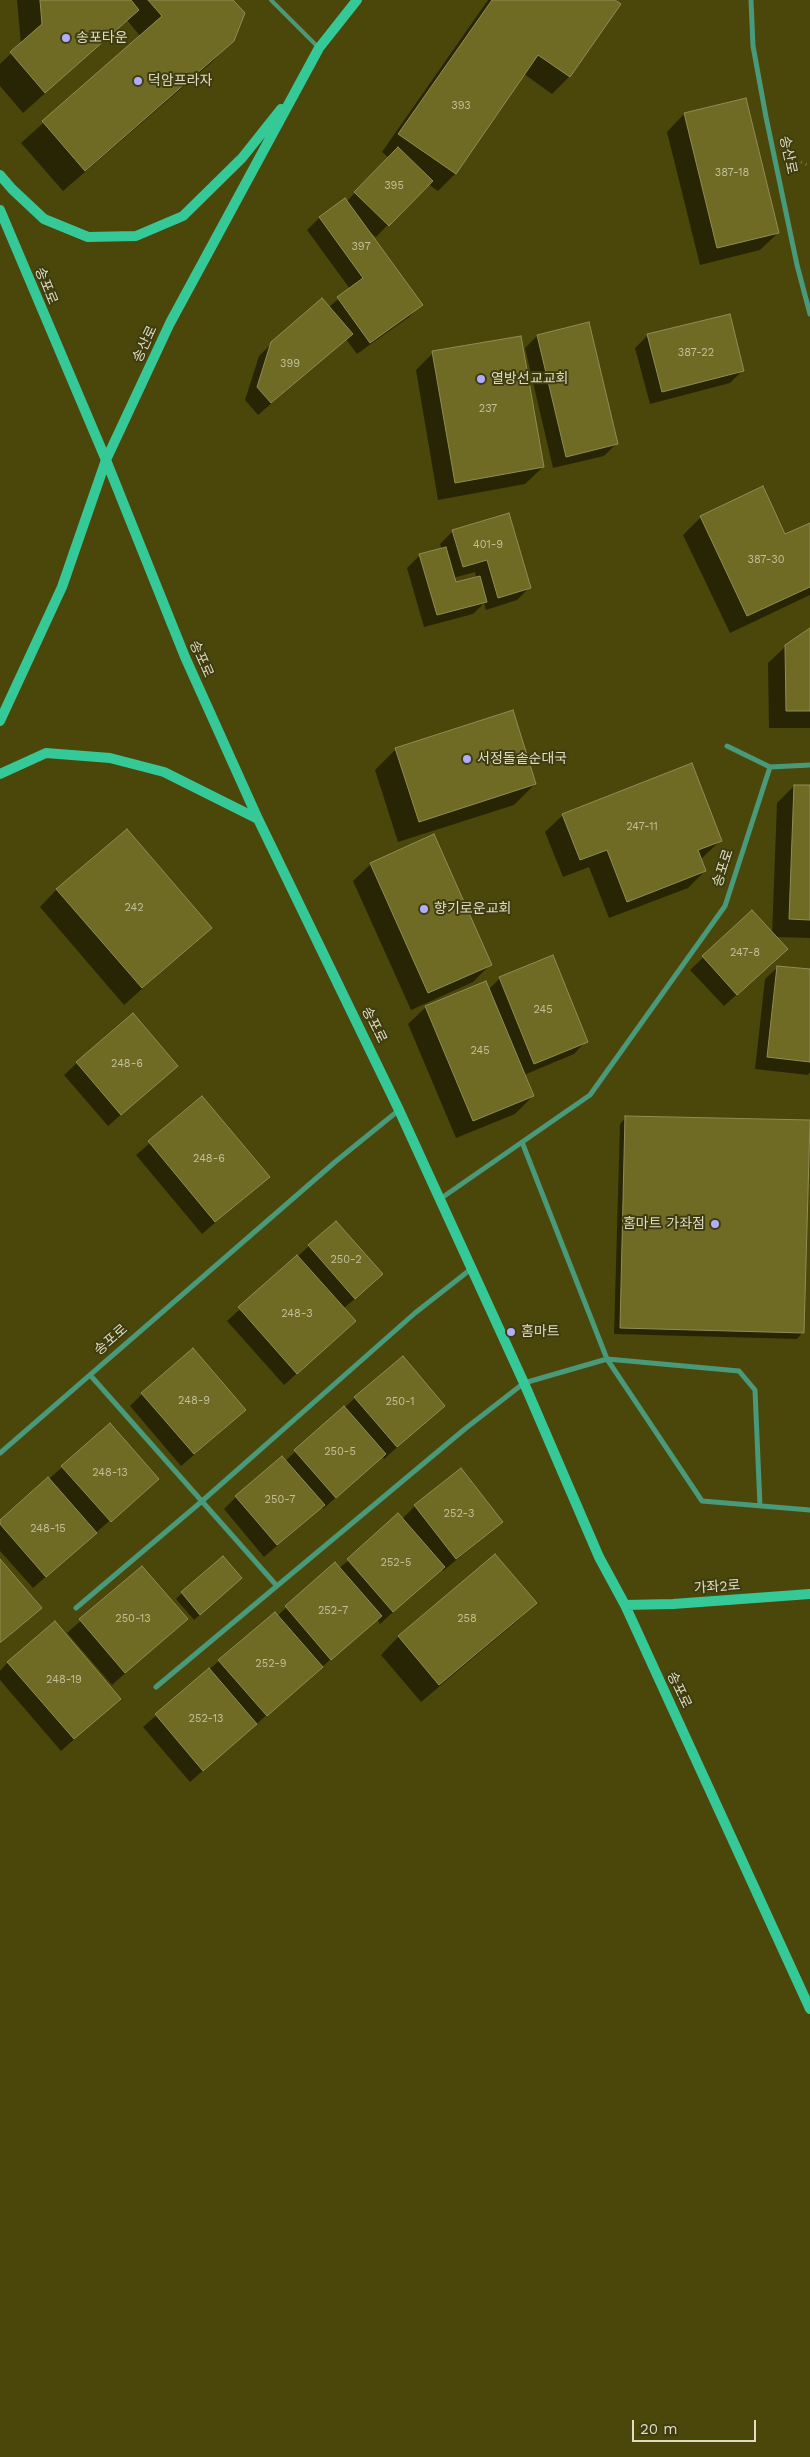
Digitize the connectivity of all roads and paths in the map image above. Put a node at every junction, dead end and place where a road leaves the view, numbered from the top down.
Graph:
1 (271, 0) edge
2 (357, 0) edge
3 (751, 0) edge
4 (319, 48) junction
5 (299, 87) junction
6 (0, 175) edge
7 (0, 210) edge
8 (810, 314) edge
9 (106, 460) junction
10 (0, 720) edge
11 (727, 746) dead end
12 (810, 764) edge
13 (770, 767) junction
14 (0, 774) edge
15 (258, 819) junction
16 (399, 1110) junction
17 (522, 1142) junction
18 (440, 1199) junction
19 (472, 1268) junction
20 (607, 1359) junction
21 (91, 1376) junction
22 (524, 1384) junction
23 (0, 1453) edge
24 (201, 1502) junction
25 (760, 1506) junction
26 (810, 1510) edge
27 (277, 1586) junction
28 (810, 1594) edge
29 (625, 1605) junction
30 (76, 1608) dead end
31 (156, 1687) dead end
32 (810, 2009) edge

1 - 4 lane
2 - 4 street, 송산로
3 - 8 street, 송산로
4 - 5 street, 송산로
5 - 6 street
5 - 9 street, 송산로
7 - 9 street, 송포로
9 - 10 street, 송산로
9 - 15 street, 송포로
11 - 13 street
12 - 13 street
13 - 17 street, 송포로
14 - 15 street
15 - 16 street, 송포로
16 - 18 street, 송포로
16 - 21 street, 송포로
17 - 18 street, 송포로
17 - 20 street
18 - 19 street, 송포로
19 - 22 street, 송포로
19 - 24 street
20 - 22 street
20 - 25 street
20 - 25 street
21 - 23 street, 송포로
21 - 24 street, 송포로
22 - 27 street
22 - 29 street, 송포로
24 - 27 street, 송포로
24 - 30 street
25 - 26 street
27 - 31 street
28 - 29 street, 가좌2로
29 - 32 street, 송포로

